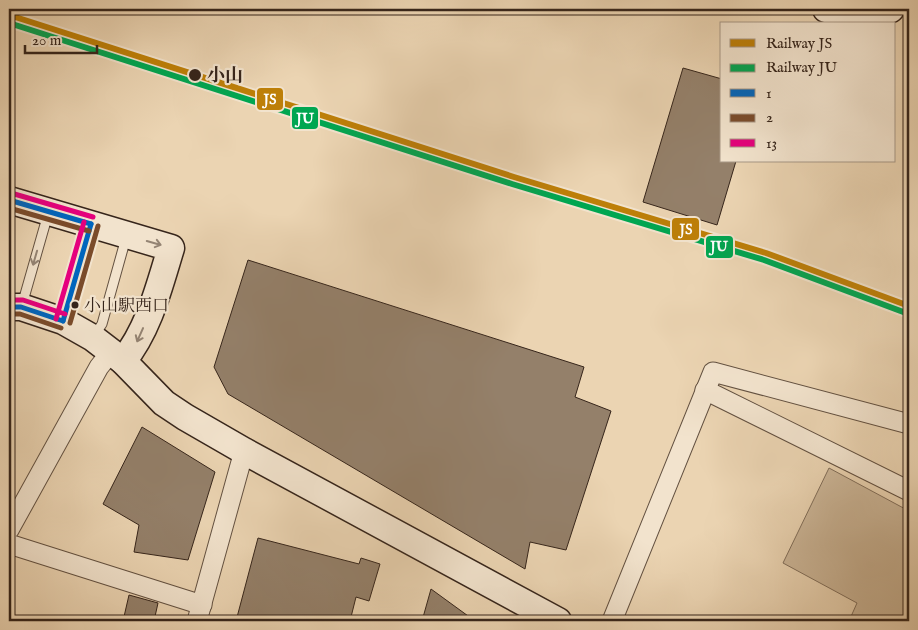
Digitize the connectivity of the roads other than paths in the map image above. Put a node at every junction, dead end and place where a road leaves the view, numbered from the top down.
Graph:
1 (826, 9) edge
2 (891, 9) edge
3 (9, 200) edge
4 (48, 211) junction
5 (91, 224) junction
6 (127, 235) junction
7 (15, 307) edge
8 (63, 321) junction
9 (109, 351) junction
10 (705, 390) junction
11 (909, 424) edge
12 (244, 451) junction
13 (909, 490) edge
14 (9, 530) edge
15 (9, 544) edge
16 (200, 613) edge
17 (558, 621) edge
18 (612, 621) edge

1 - 2 street
3 - 4 street
4 - 5 street
4 -> 7 lane
5 - 6 street
5 - 8 lane
6 - 9 lane
6 -> 9 street
7 - 8 street
8 - 9 street
9 - 12 street
9 - 14 street
10 - 11 street
10 - 13 street
10 - 18 street
12 - 16 street
12 - 17 street
15 - 16 street

